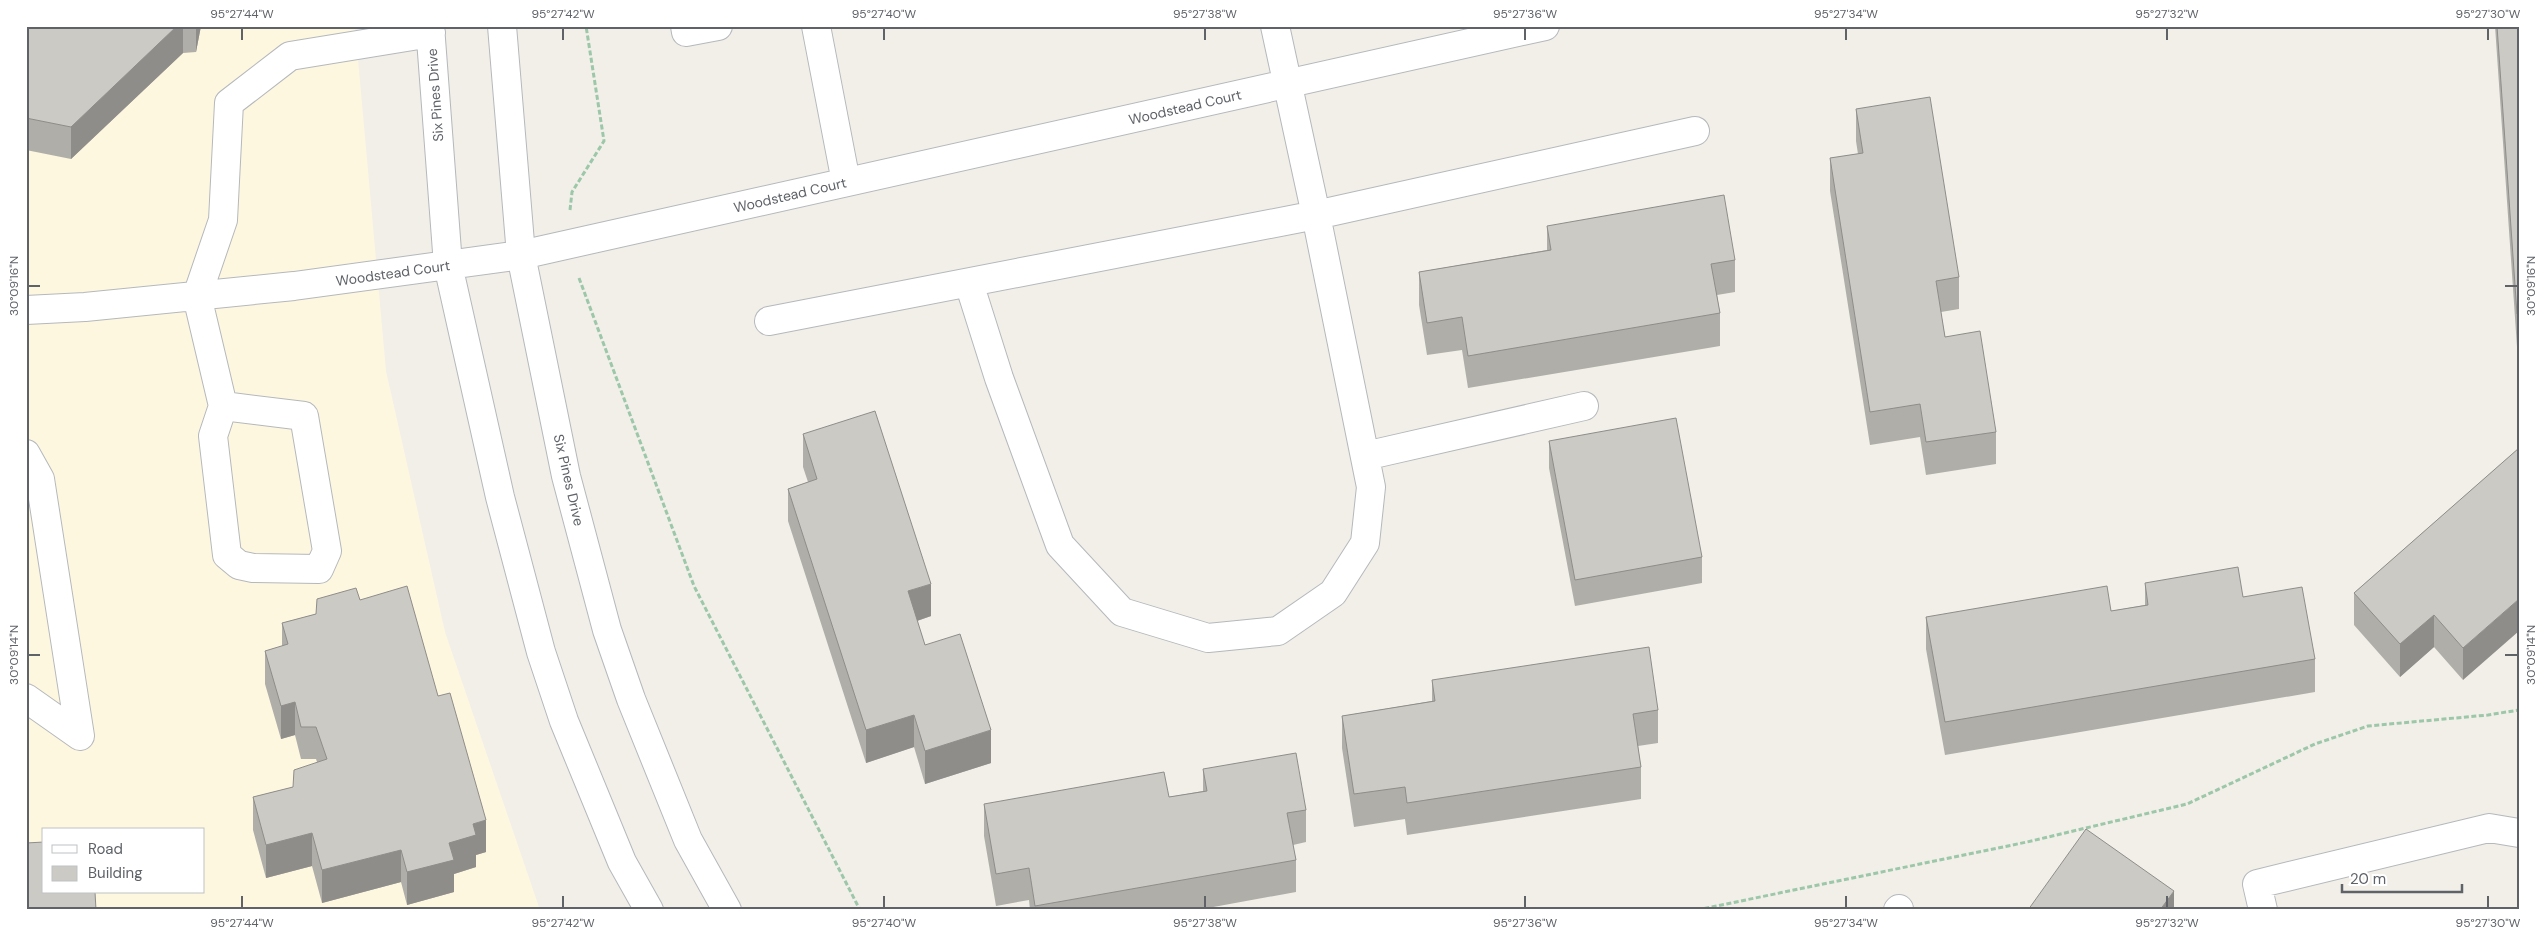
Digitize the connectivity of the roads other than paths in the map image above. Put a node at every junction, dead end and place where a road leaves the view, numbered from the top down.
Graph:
1 (502, 26) edge
2 (685, 26) edge
3 (718, 26) edge
4 (816, 26) edge
5 (1275, 26) edge
6 (1545, 26) edge
7 (430, 30) edge
8 (1288, 84) junction
9 (1695, 131) dead end
10 (846, 182) junction
11 (1316, 215) junction
12 (522, 255) junction
13 (448, 266) junction
14 (969, 283) junction
15 (197, 296) junction
16 (26, 310) edge
17 (769, 321) dead end
18 (223, 406) junction
19 (1584, 406) dead end
20 (26, 454) edge
21 (1365, 456) junction
22 (26, 698) edge
23 (2519, 833) edge
24 (649, 910) edge
25 (727, 910) edge
26 (2263, 910) edge

1 - 12 street, Six Pines Drive
2 - 3 street
4 - 10 street
5 - 8 street
6 - 8 street, Woodstead Court
7 - 13 street, Six Pines Drive
7 - 15 street
8 - 10 street, Woodstead Court
8 - 11 street
9 - 11 street
10 - 12 street, Woodstead Court
11 - 14 street
11 - 21 street
12 - 13 street, Woodstead Court
12 - 25 street, Six Pines Drive
13 - 15 street, Woodstead Court
13 - 24 street, Six Pines Drive
14 - 17 street
14 - 21 street
15 - 16 street, Woodstead Court
15 - 18 street
18 - 18 street
19 - 21 street
20 - 22 street
23 - 26 street

